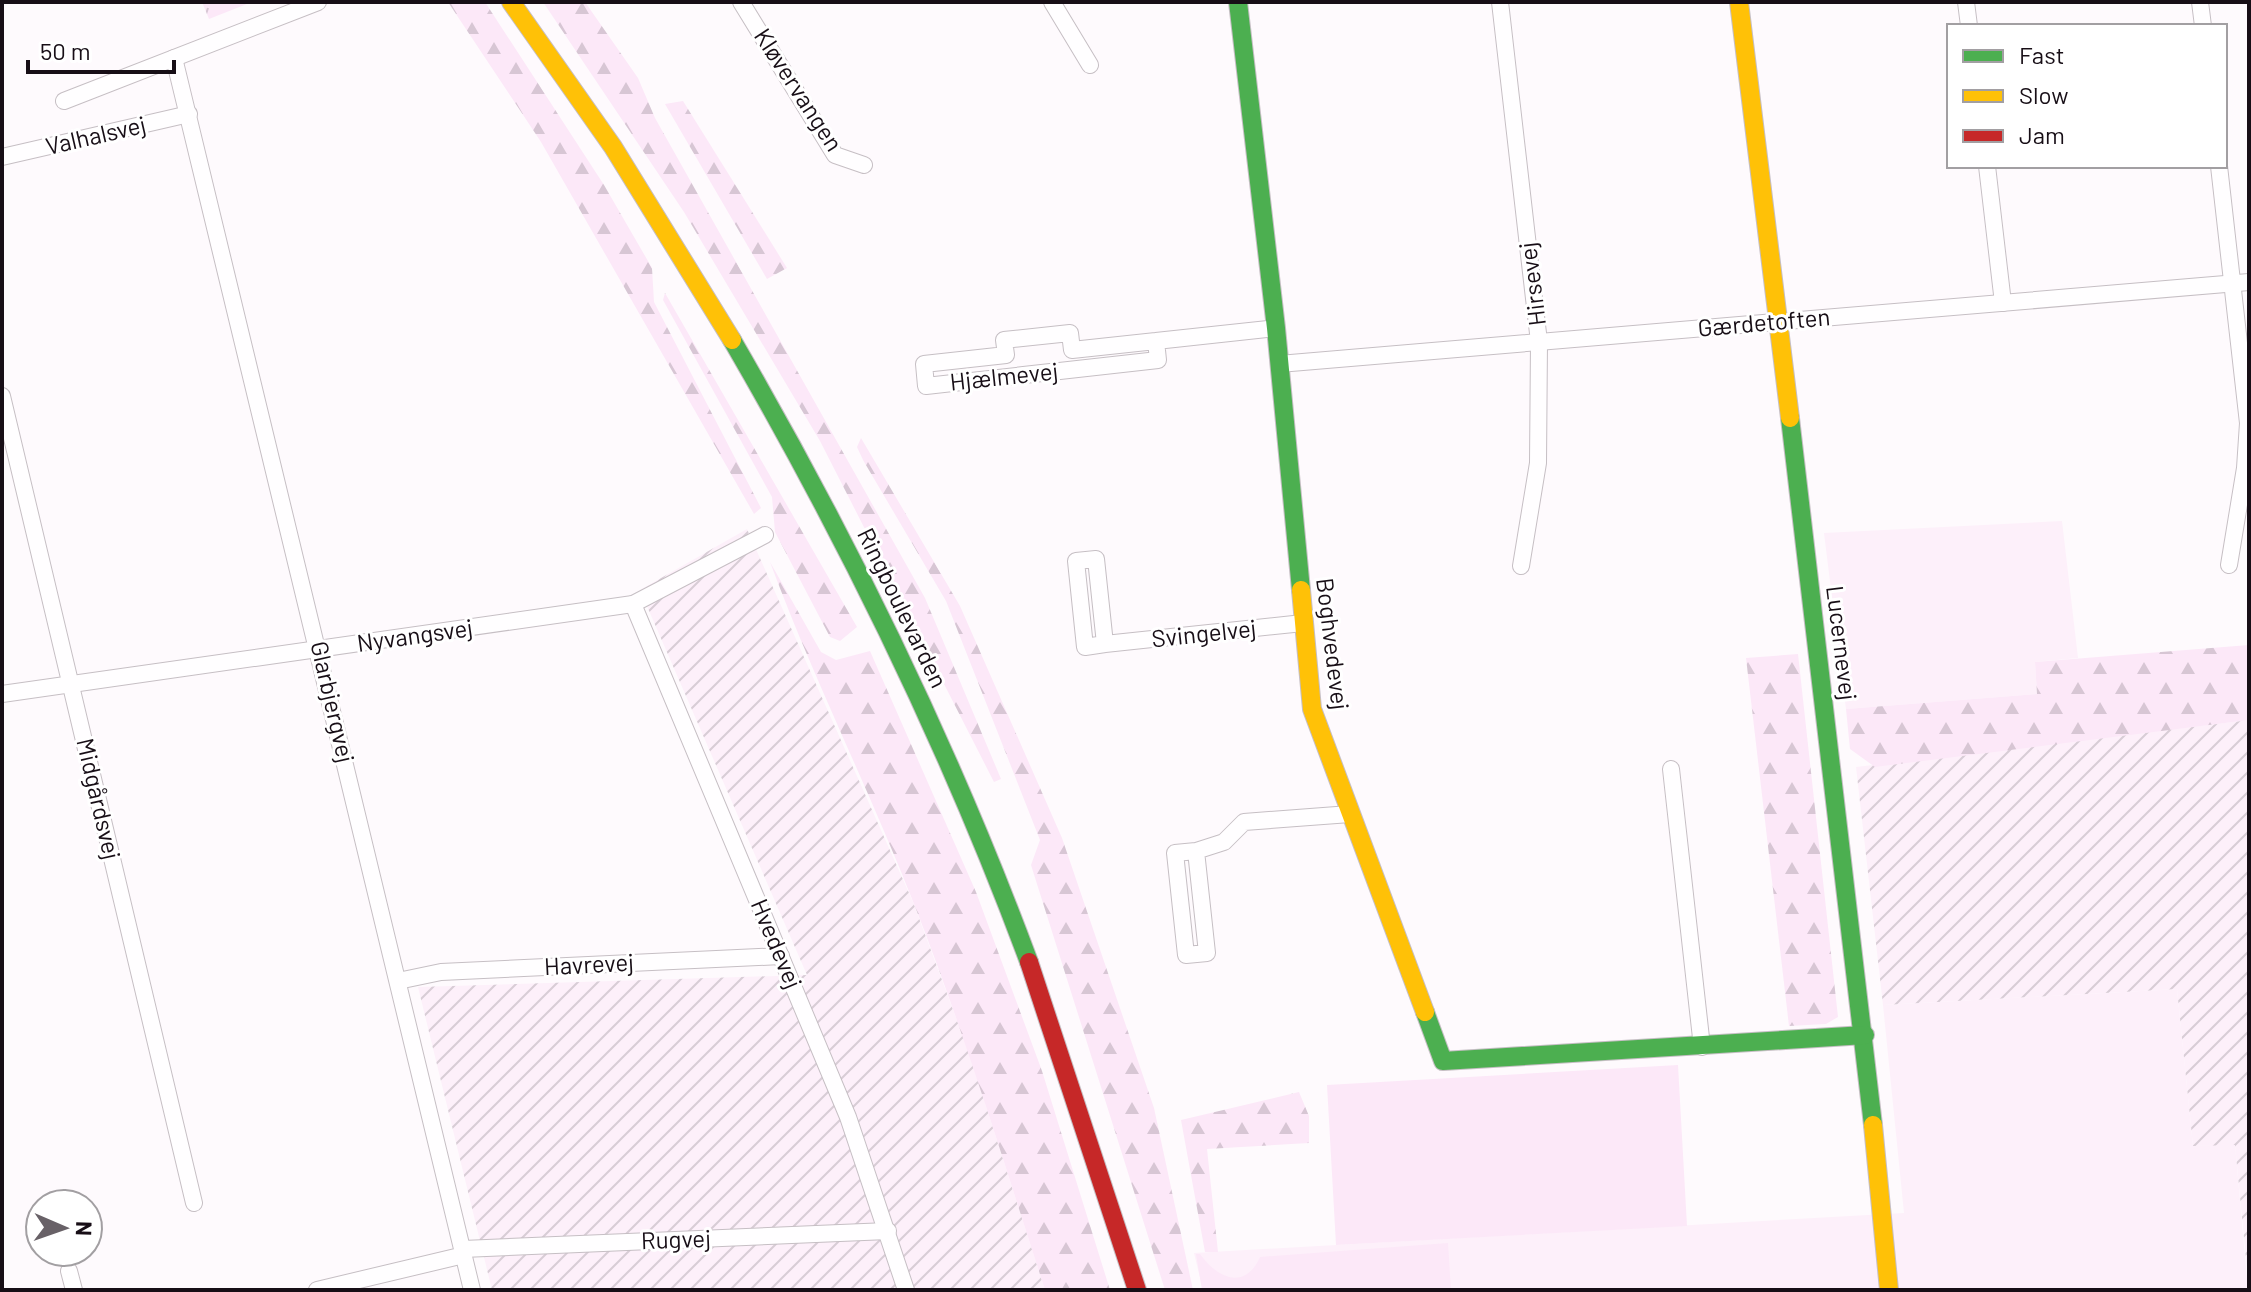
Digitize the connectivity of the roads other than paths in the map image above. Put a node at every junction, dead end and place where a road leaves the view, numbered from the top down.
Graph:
1 (318, 2) edge
2 (511, 2) edge
3 (741, 2) edge
4 (1052, 2) edge
5 (1238, 2) edge
6 (1500, 2) edge
7 (1739, 2) edge
8 (1966, 2) edge
9 (2200, 2) edge
10 (1969, 24) edge
11 (2203, 24) edge
12 (174, 58) junction
13 (1090, 65) dead end
14 (64, 101) dead end
15 (189, 114) junction
16 (2, 157) edge
17 (864, 165) dead end
18 (1987, 168) edge
19 (2219, 168) edge
20 (2241, 283) edge
21 (2003, 303) junction
22 (1778, 322) junction
23 (1276, 328) junction
24 (1156, 341) junction
25 (1539, 342) junction
26 (1279, 364) junction
27 (2, 396) edge
28 (765, 535) dead end
29 (2229, 565) dead end
30 (1521, 566) dead end
31 (633, 604) junction
32 (1303, 623) junction
33 (1105, 644) junction
34 (320, 649) junction
35 (71, 684) junction
36 (2, 694) edge
37 (1671, 769) dead end
38 (1350, 814) junction
39 (1196, 851) junction
40 (781, 956) junction
41 (398, 981) junction
42 (1865, 1035) junction
43 (1702, 1047) junction
44 (194, 1203) dead end
45 (888, 1231) junction
46 (464, 1252) junction
47 (69, 1271) dead end
48 (74, 1290) edge
49 (317, 1290) edge
50 (472, 1290) edge
51 (906, 1290) edge
52 (1137, 1290) edge
53 (1889, 1290) edge

1 - 12 street
2 - 52 street, Ringboulevarden
3 - 17 street, Kløvervangen
4 - 13 street
5 - 23 street, Boghvedevej
6 - 25 street, Hirsevej
7 - 22 street, Lucernevej
8 - 10 street
9 - 11 street
12 - 14 street
12 - 15 street, Glarbjergvej
15 - 16 street, Valhalsvej
15 - 34 street, Glarbjergvej
18 - 21 street
19 - 20 street
20 - 21 street, Gærdetoften
20 - 29 street
21 - 22 street, Gærdetoften
22 - 25 street, Gærdetoften
22 - 42 street, Lucernevej
23 - 24 street, Hjælmevej
23 - 26 street, Boghvedevej
24 - 24 street, Hjælmevej
25 - 26 street, Gærdetoften
25 - 30 street, Hirsevej
26 - 32 street, Boghvedevej
27 - 35 street, Midgårdsvej
28 - 31 street, Nyvangsvej
31 - 34 street, Nyvangsvej
31 - 40 street, Hvedevej
32 - 33 street, Svingelvej
32 - 38 street, Boghvedevej
33 - 33 street
34 - 35 street, Nyvangsvej
34 - 41 street, Glarbjergvej
35 - 36 street, Nyvangsvej
35 - 44 street, Midgårdsvej
37 - 43 street
38 - 39 street
38 - 43 street, Boghvedevej
39 - 39 street
40 - 41 street, Havrevej
40 - 45 street, Hvedevej
41 - 46 street, Glarbjergvej
42 - 43 street, Boghvedevej
42 - 53 street, Lucernevej
45 - 46 street, Rugvej
45 - 51 street, Hvedevej
46 - 49 street, Rugvej
46 - 50 street, Glarbjergvej
47 - 48 street

